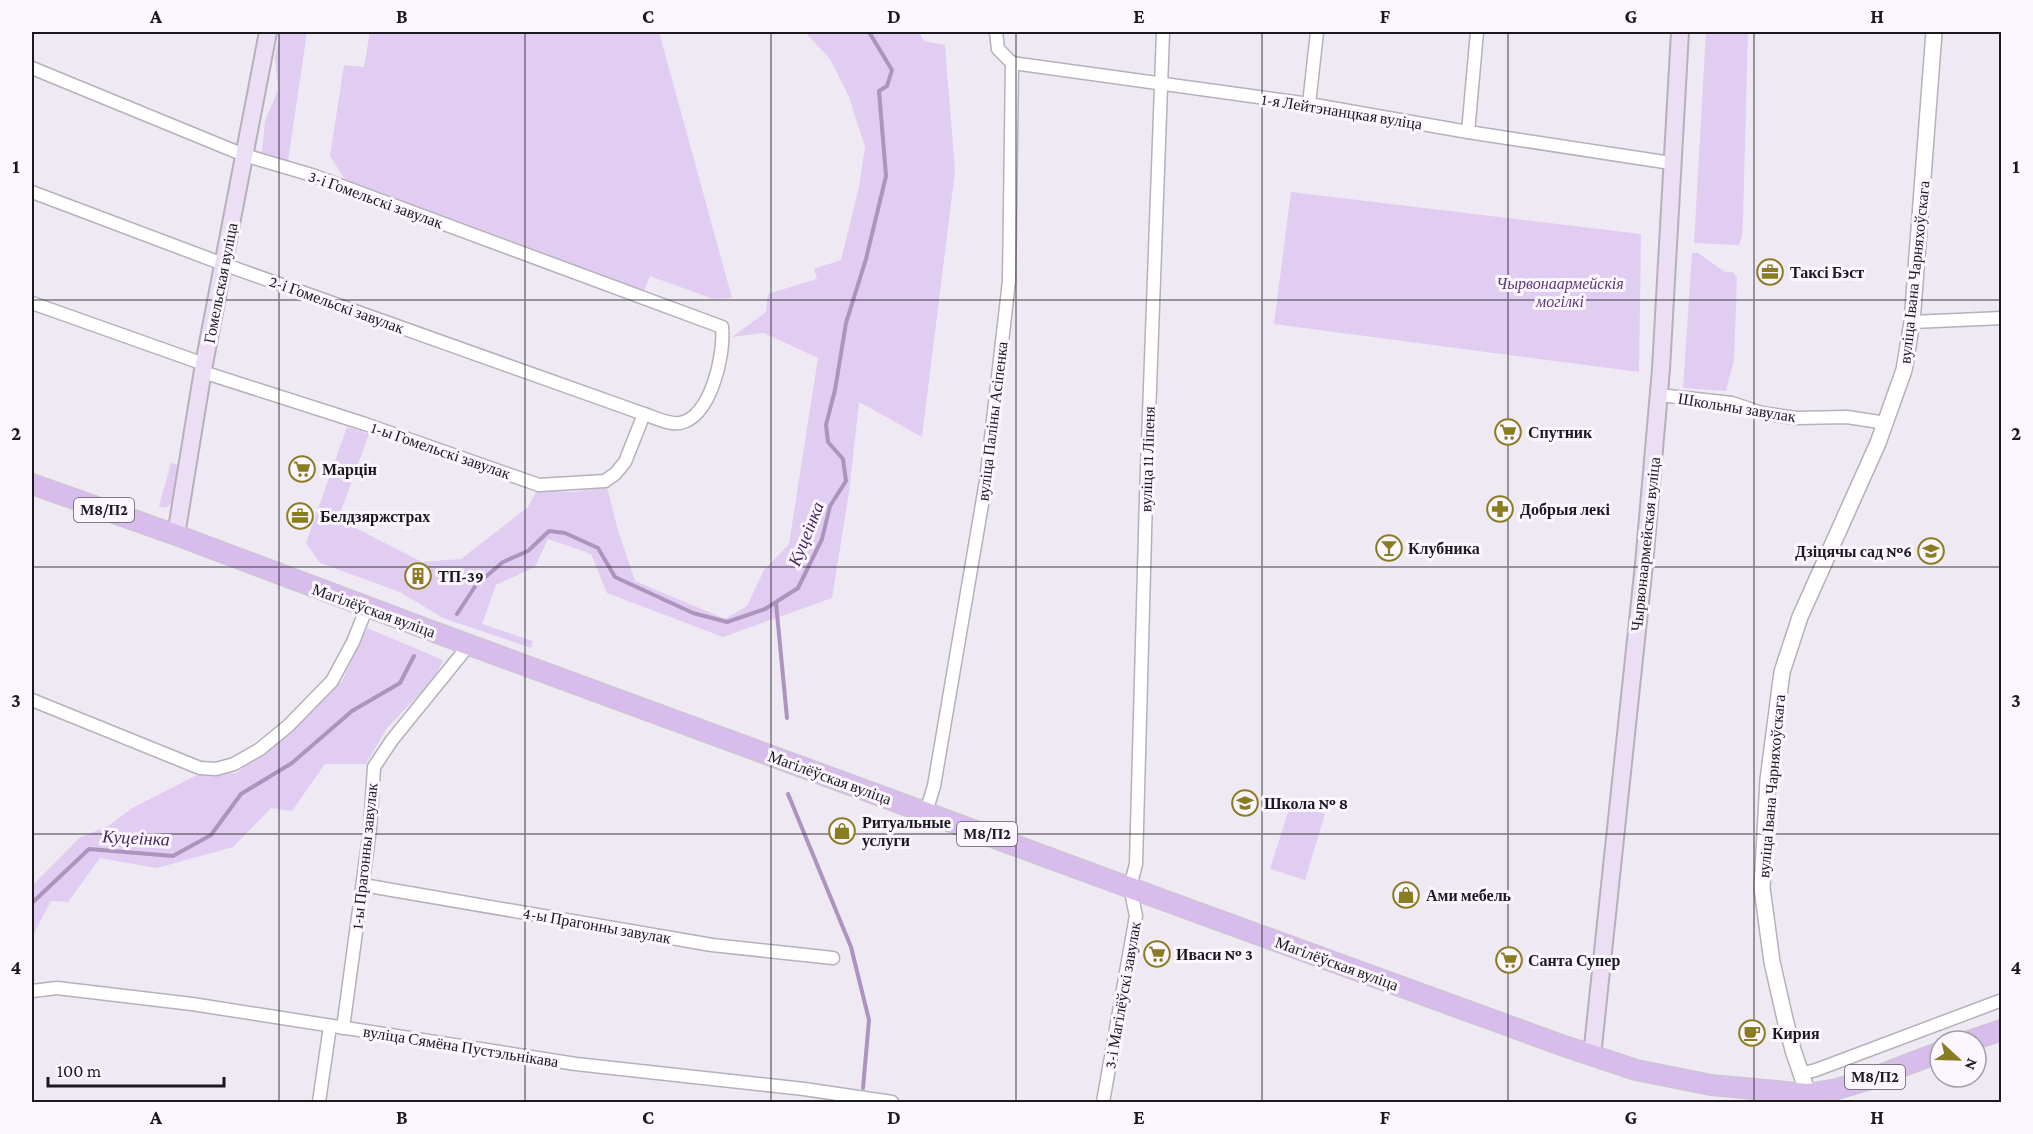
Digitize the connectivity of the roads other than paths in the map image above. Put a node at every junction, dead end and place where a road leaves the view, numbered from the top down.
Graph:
1 (256, 32) edge
2 (268, 32) edge
3 (996, 32) edge
4 (1163, 32) edge
5 (1317, 32) edge
6 (1477, 32) edge
7 (1680, 32) edge
8 (1934, 32) edge
9 (1012, 63) junction
10 (32, 68) edge
11 (1161, 84) junction
12 (254, 101) junction
13 (1308, 104) junction
14 (1468, 132) junction
15 (244, 155) junction
16 (1671, 163) junction
17 (32, 192) edge
18 (223, 264) junction
19 (32, 303) edge
20 (2001, 318) edge
21 (1912, 322) junction
22 (722, 327) joint
23 (204, 368) junction
24 (1659, 395) junction
25 (644, 414) junction
26 (1886, 423) junction
27 (32, 486) edge
28 (176, 536) junction
29 (367, 607) junction
30 (469, 645) junction
31 (32, 700) edge
32 (926, 812) junction
33 (363, 885) junction
34 (1130, 887) junction
35 (833, 958) dead end
36 (32, 991) edge
37 (2001, 1000) edge
38 (330, 1026) junction
39 (343, 1028) junction
40 (1592, 1056) junction
41 (1928, 1057) edge
42 (1800, 1074) junction
43 (1809, 1098) edge
44 (319, 1102) edge
45 (892, 1102) edge
46 (1103, 1102) edge

1 - 12 main road
2 - 12 main road, Гомельская вуліца
3 - 9 street
4 - 11 street, вуліца 11 Ліпеня
5 - 13 street
6 - 14 street
7 - 16 main road, Чырвонаармейская вуліца
8 - 21 street, вуліца Івана Чарняхоўскага
9 - 11 street, 1-я Лейтэнанцкая вуліца
9 - 32 street, вуліца Паліны Асіпенка
10 - 15 street, 3-і Гомельскі завулак
11 - 13 street, 1-я Лейтэнанцкая вуліца
11 - 34 street, вуліца 11 Ліпеня
12 - 15 main road, Гомельская вуліца
13 - 14 street, 1-я Лейтэнанцкая вуліца
14 - 16 street, 1-я Лейтэнанцкая вуліца
15 - 18 main road, Гомельская вуліца
15 - 22 street, 3-і Гомельскі завулак
16 - 24 main road, Чырвонаармейская вуліца
17 - 18 street, 2-і Гомельскі завулак
18 - 23 main road, Гомельская вуліца
18 - 25 street, 2-і Гомельскі завулак
19 - 23 street, 1-ы Гомельскі завулак
20 - 21 street
21 - 26 street, вуліца Івана Чарняхоўскага
22 - 25 street, 2-і Гомельскі завулак
23 - 25 street, 1-ы Гомельскі завулак
23 - 28 main road, Гомельская вуліца
24 - 26 street, Школьны завулак
24 - 40 main road, Чырвонаармейская вуліца
26 - 42 street, вуліца Івана Чарняхоўскага
27 - 28 main road, Магілёўская вуліца / М8/П2
28 - 29 main road, Магілёўская вуліца / М8/П2
29 - 30 main road, Магілёўская вуліца / М8/П2
29 - 31 street
30 - 32 main road, Магілёўская вуліца / М8/П2
30 - 33 street, 1-ы Прагонны завулак
32 - 34 main road, Магілёўская вуліца / М8/П2
33 - 35 street, 4-ы Прагонны завулак
33 - 39 street, 1-ы Прагонны завулак
34 - 40 main road, Магілёўская вуліца / М8/П2
34 - 46 street, 3-і Магілёўскі завулак
36 - 38 street, вуліца Сямёна Пустэльнікава
37 - 42 street
38 - 39 street, вуліца Сямёна Пустэльнікава
38 - 44 street
39 - 45 street, вуліца Сямёна Пустэльнікава
40 - 43 main road, Магілёўская вуліца / М8/П2
41 - 43 main road, М8/П2
42 - 43 street, вуліца Івана Чарняхоўскага

